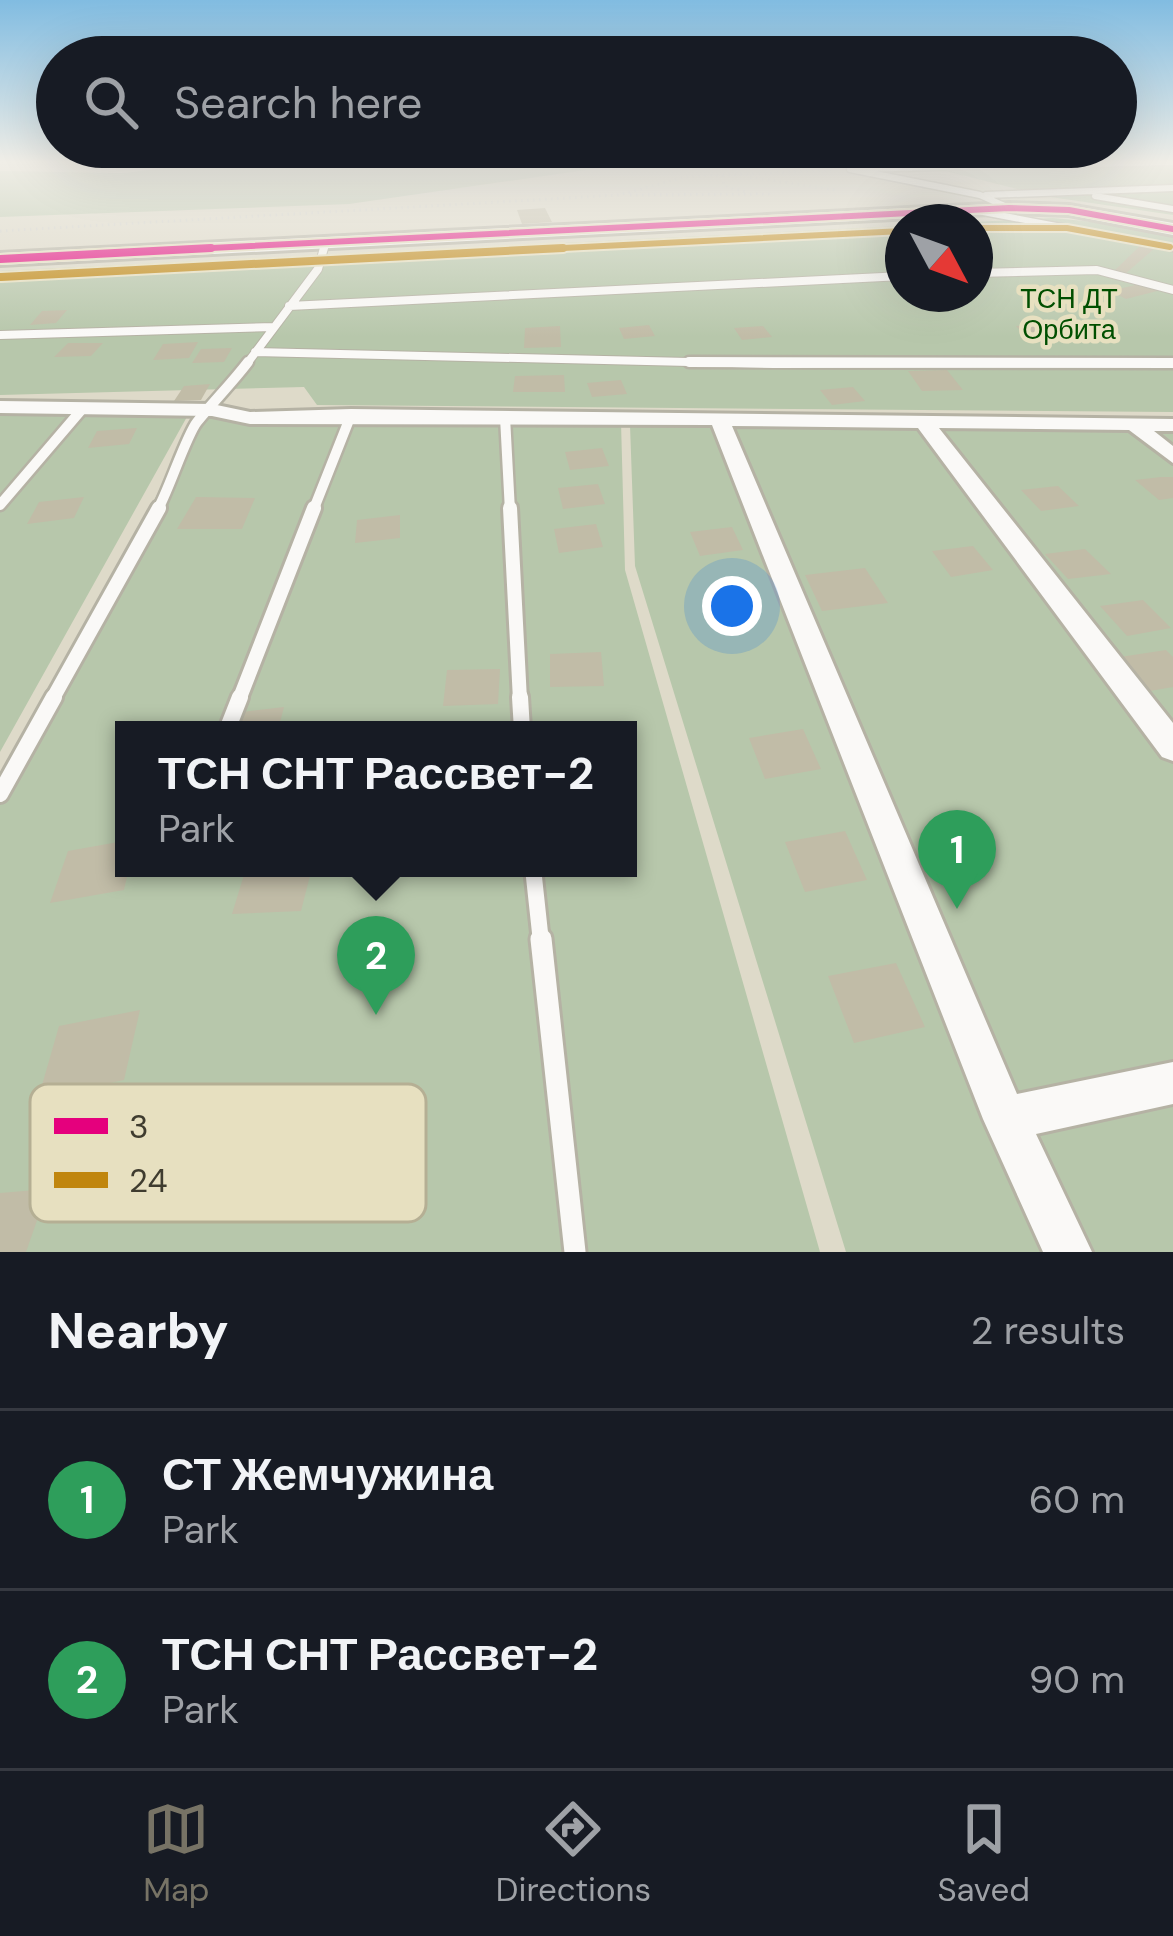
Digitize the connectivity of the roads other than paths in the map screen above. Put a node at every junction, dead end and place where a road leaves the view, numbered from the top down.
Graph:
1 (692, 220) edge
2 (1052, 220) edge
3 (1124, 220) edge
4 (1173, 229) edge
5 (326, 243) junction
6 (1173, 248) edge
7 (0, 259) edge
8 (993, 273) edge
9 (885, 278) edge
10 (1173, 290) edge
11 (290, 306) junction
12 (274, 327) junction
13 (0, 334) edge
14 (255, 352) junction
15 (1173, 363) edge
16 (0, 407) edge
17 (83, 408) junction
18 (212, 410) junction
19 (351, 415) junction
20 (505, 417) junction
21 (719, 419) junction
22 (924, 422) junction
23 (1133, 424) junction
24 (1173, 425) edge
25 (1173, 457) edge
26 (0, 505) edge
27 (231, 721) edge
28 (522, 721) edge
29 (1173, 747) edge
30 (0, 794) edge
31 (534, 877) edge
32 (1173, 1083) edge
33 (1005, 1119) junction
34 (575, 1252) edge
35 (1068, 1252) edge

1 - 5 main road
2 - 6 lane
3 - 4 main road
5 - 7 main road
5 - 11 lane
8 - 10 lane
9 - 11 lane
11 - 12 lane
12 - 13 lane
12 - 14 lane
14 - 15 lane
14 - 18 lane
16 - 17 street
17 - 18 street
17 - 26 lane
18 - 19 street
18 - 30 lane
19 - 20 street
19 - 27 lane
20 - 21 street
20 - 28 lane
21 - 22 street
21 - 33 street
22 - 23 street
22 - 29 street
23 - 24 street
23 - 25 street
31 - 34 lane
32 - 33 street
33 - 35 street

